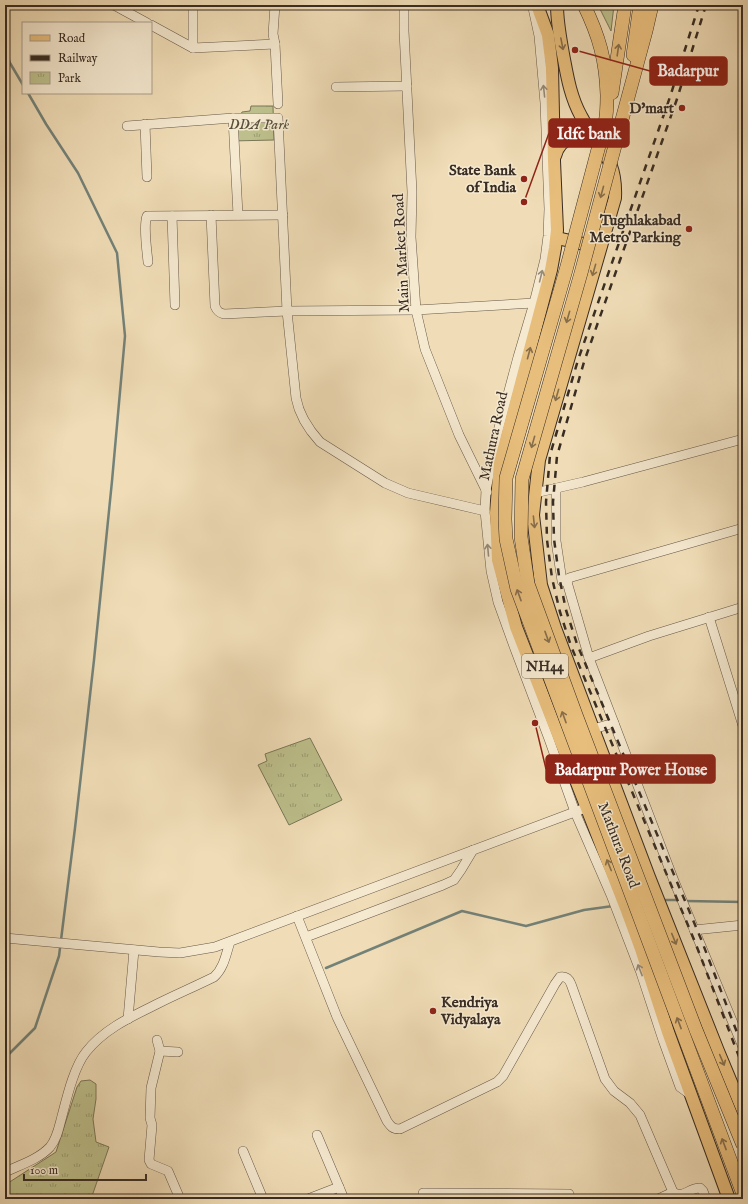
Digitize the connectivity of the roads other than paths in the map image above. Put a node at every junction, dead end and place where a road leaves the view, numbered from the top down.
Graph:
1 (114, 5) edge
2 (193, 5) edge
3 (275, 5) edge
4 (404, 5) edge
5 (532, 5) edge
6 (537, 5) edge
7 (557, 5) edge
8 (584, 5) edge
9 (625, 5) edge
10 (640, 5) edge
11 (652, 5) edge
12 (145, 22) edge
13 (152, 26) edge
14 (275, 44) junction
15 (193, 48) junction
16 (407, 86) junction
17 (336, 87) dead end
18 (278, 104) dead end
19 (625, 109) junction
20 (607, 116) junction
21 (233, 118) junction
22 (145, 124) junction
23 (126, 126) dead end
24 (603, 148) junction
25 (554, 161) junction
26 (147, 177) dead end
27 (211, 215) junction
28 (238, 215) junction
29 (283, 215) junction
30 (172, 216) junction
31 (557, 238) junction
32 (600, 247) junction
33 (148, 262) dead end
34 (534, 303) junction
35 (175, 305) dead end
36 (416, 310) junction
37 (287, 312) junction
38 (743, 439) edge
39 (556, 488) junction
40 (486, 490) junction
41 (535, 493) junction
42 (491, 509) junction
43 (743, 528) edge
44 (567, 582) junction
45 (743, 607) edge
46 (709, 618) junction
47 (589, 658) junction
48 (614, 723) junction
49 (743, 726) edge
50 (593, 729) junction
51 (554, 738) junction
52 (588, 808) junction
53 (575, 812) junction
54 (634, 837) junction
55 (602, 847) junction
56 (473, 850) junction
57 (623, 908) junction
58 (298, 916) junction
59 (743, 925) edge
60 (694, 930) junction
61 (5, 938) edge
62 (306, 938) junction
63 (230, 942) junction
64 (134, 950) junction
65 (128, 1019) junction
66 (157, 1040) dead end
67 (743, 1047) edge
68 (160, 1052) junction
69 (178, 1052) dead end
70 (740, 1095) edge
71 (743, 1111) edge
72 (317, 1135) dead end
73 (743, 1145) edge
74 (243, 1151) dead end
75 (5, 1172) edge
76 (339, 1186) junction
77 (673, 1192) junction
78 (743, 1194) edge
79 (180, 1199) edge
80 (263, 1199) edge
81 (308, 1199) edge
82 (344, 1199) edge
83 (426, 1199) edge
84 (571, 1199) edge
85 (658, 1199) edge
86 (706, 1199) edge
87 (729, 1199) edge

1 - 12 street
2 - 15 street
3 - 14 street
4 - 16 street, Main Market Road
34 -> 5 street
6 - 25 main road, Mathura Road
7 -> 24 main road, Mathura Road
8 - 20 highway, Mathura Road / NH44
20 -> 9 highway
10 - 19 highway
11 - 19 highway, Mathura Road / NH44
13 - 15 street
14 - 15 street
14 - 18 street
16 - 17 street
16 - 36 street, Main Market Road
19 -> 73 highway, Mathura Road / NH44, bridge
78 -> 20 highway, Mathura Road / NH44, bridge
21 - 22 street
21 - 28 street
21 - 29 street
22 - 23 street
22 - 26 street
24 - 25 main road
24 - 32 main road, Mathura Road
25 - 31 main road, Mathura Road
27 - 28 street
27 - 30 street
27 - 37 street
28 - 29 street
29 - 37 street
30 - 33 street
30 - 35 street
31 - 32 main road
42 -> 31 main road, Mathura Road
32 -> 41 main road, Mathura Road
34 - 36 street
34 - 40 street
36 - 37 street
36 - 40 street, Main Market Road
37 - 42 street
38 - 39 street
39 - 41 street
39 - 44 street
40 - 42 street, Main Market Road
41 -> 50 main road, Mathura Road
51 -> 42 main road, Mathura Road
43 - 44 street
44 - 47 street
45 - 46 street
46 - 47 street
46 - 49 street
47 - 48 street
48 - 50 street
48 - 60 street
50 - 51 main road
50 - 54 main road, Mathura Road
51 - 52 main road, Mathura Road
51 - 53 street
52 - 53 street
52 - 55 main road, Mathura Road
53 - 56 street
53 - 57 street
54 - 55 main road
54 -> 70 main road, Mathura Road
57 -> 55 main road, Mathura Road
56 - 58 street
56 - 62 street
87 -> 57 main road, Mathura Road
58 - 62 street
58 - 63 street
59 - 60 street
60 - 67 street
61 - 64 street
62 - 77 street
63 - 64 street
63 - 65 street
64 - 65 street
65 - 75 street
66 - 68 street
68 - 69 street
68 - 79 street
70 - 71 main road, Mathura Road
72 - 76 street
74 - 80 street
76 - 81 street
76 - 82 street
77 - 85 street
77 - 86 street
83 - 84 street

